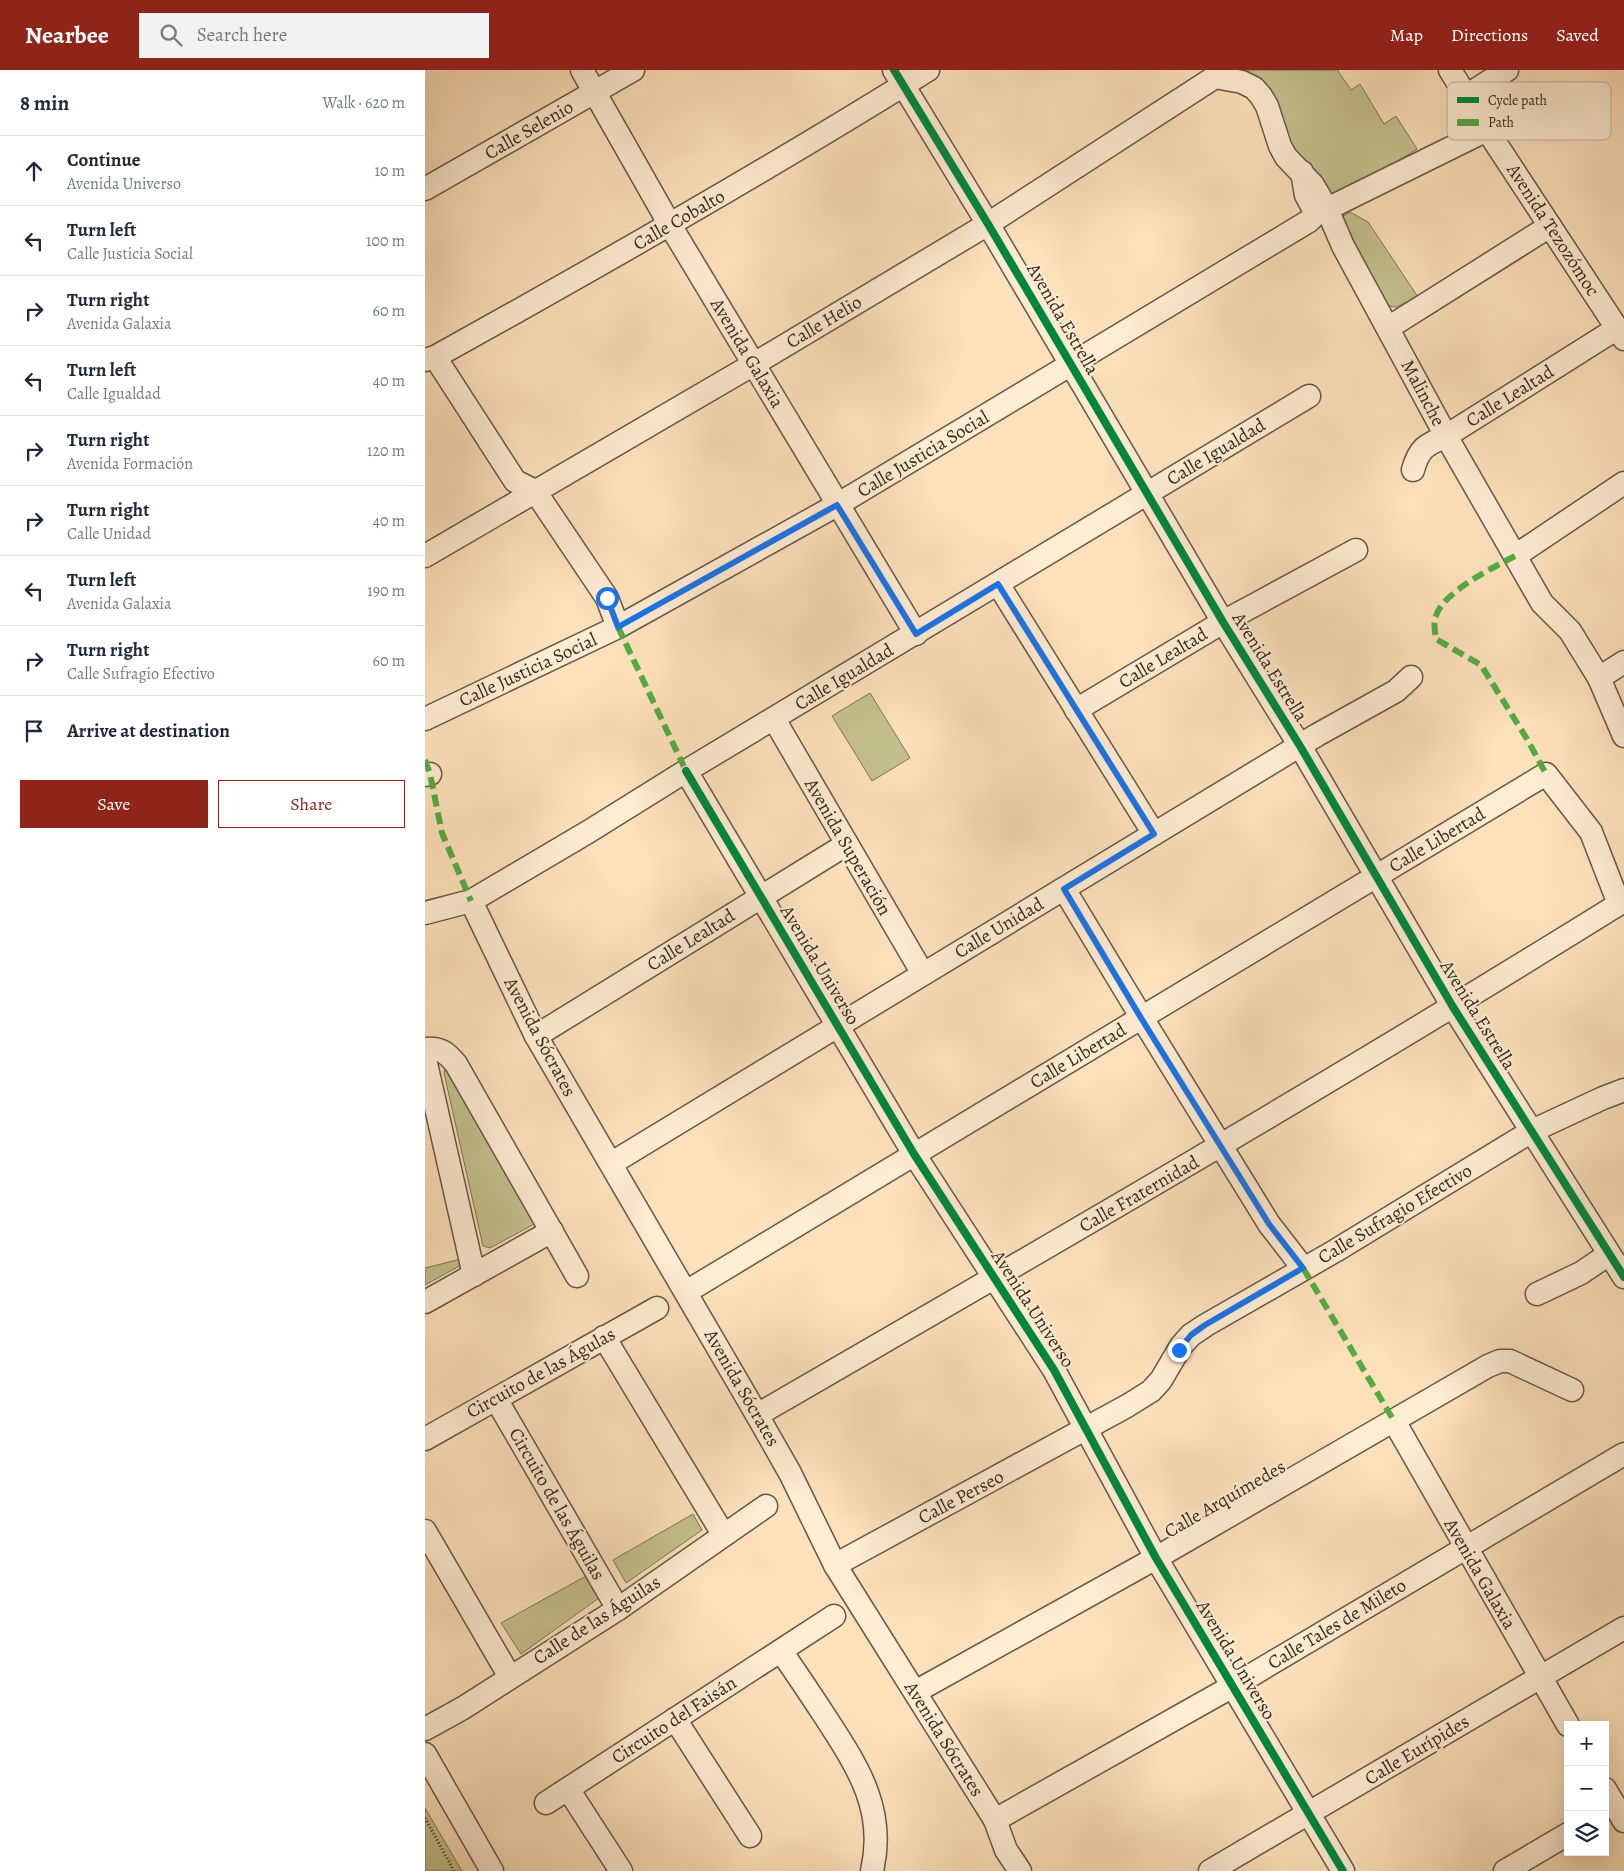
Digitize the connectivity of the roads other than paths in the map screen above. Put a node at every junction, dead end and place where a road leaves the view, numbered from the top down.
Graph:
1 (582, 70) edge
2 (633, 70) edge
3 (928, 70) edge
4 (1450, 70) edge
5 (1507, 70) edge
6 (1213, 73) edge
7 (899, 78) edge
8 (1457, 82) edge
9 (1488, 82) edge
10 (595, 93) junction
11 (1467, 140) edge
12 (1494, 140) edge
13 (1302, 172) junction
14 (425, 189) edge
15 (1327, 209) junction
16 (988, 224) junction
17 (670, 226) junction
18 (1551, 226) junction
19 (1388, 328) junction
20 (1620, 334) edge
21 (430, 359) edge
22 (753, 364) junction
23 (1070, 365) junction
24 (1309, 396) dead end
25 (1446, 436) junction
26 (1413, 470) dead end
27 (1624, 483) edge
28 (535, 491) junction
29 (1147, 494) junction
30 (837, 505) junction
31 (1356, 550) dead end
32 (425, 556) edge
33 (1515, 556) junction
34 (998, 584) junction
35 (1223, 622) junction
36 (618, 627) junction
37 (916, 634) junction
38 (1624, 662) edge
39 (1411, 677) dead end
40 (1599, 678) junction
41 (1076, 710) junction
42 (425, 719) edge
43 (773, 719) junction
44 (1624, 736) edge
45 (1300, 746) junction
46 (686, 770) junction
47 (1154, 834) junction
48 (847, 844) junction
49 (1376, 877) junction
50 (1064, 889) junction
51 (761, 897) junction
52 (1621, 900) edge
53 (471, 902) junction
54 (425, 913) edge
55 (923, 974) junction
56 (1453, 1007) junction
57 (1141, 1018) junction
58 (838, 1026) junction
59 (536, 1036) junction
60 (425, 1049) edge
61 (425, 1059) edge
62 (1622, 1094) edge
63 (1532, 1131) junction
64 (1221, 1146) junction
65 (915, 1154) junction
66 (611, 1163) junction
67 (552, 1231) junction
68 (1609, 1254) junction
69 (1303, 1268) junction
70 (475, 1275) junction
71 (577, 1276) dead end
72 (1624, 1277) edge
73 (994, 1278) junction
74 (686, 1292) junction
75 (1537, 1294) dead end
76 (425, 1302) edge
77 (657, 1308) dead end
78 (604, 1337) junction
79 (1572, 1390) dead end
80 (495, 1399) junction
81 (757, 1415) junction
82 (1394, 1421) junction
83 (1087, 1429) junction
84 (425, 1439) edge
85 (1624, 1454) edge
86 (766, 1506) dead end
87 (425, 1531) edge
88 (723, 1534) junction
89 (1465, 1548) junction
90 (1156, 1558) junction
91 (835, 1565) junction
92 (618, 1609) junction
93 (834, 1616) dead end
94 (1624, 1628) edge
95 (781, 1651) junction
96 (510, 1677) junction
97 (1540, 1678) junction
98 (1233, 1686) junction
99 (915, 1692) junction
100 (675, 1719) junction
101 (1565, 1721) edge
102 (425, 1729) edge
103 (425, 1754) edge
104 (567, 1789) junction
105 (546, 1803) dead end
106 (1309, 1814) junction
107 (995, 1820) junction
108 (750, 1836) dead end
109 (1564, 1836) edge
110 (492, 1871) edge
111 (621, 1871) edge
112 (872, 1871) edge
113 (1020, 1871) edge
114 (1210, 1871) edge
115 (1343, 1871) edge
116 (1505, 1871) edge

1 - 10 street, Avenida Galaxia
2 - 10 street, Calle Selenio
3 - 7 street, Calle Cobalto
4 - 8 street, Avenida Tezozómoc
5 - 9 street
6 - 13 street, Malinche
6 - 16 street, Calle Helio
7 - 16 street, Avenida Estrella
7 - 17 street, Calle Cobalto
10 - 14 street, Calle Selenio
10 - 17 street, Avenida Galaxia
11 - 15 street
12 - 18 street, Avenida Tezozómoc
13 - 15 street, Malinche
13 - 23 street, Calle Justicia Social
15 - 19 street, Malinche
16 - 22 street, Calle Helio
16 - 23 street, Avenida Estrella
17 - 21 street, Calle Cobalto
17 - 22 street, Avenida Galaxia
18 - 19 street
18 - 20 street, Avenida Tezozómoc
19 - 25 street, Malinche
20 - 25 street, Calle Lealtad
21 - 28 street
22 - 28 street, Calle Helio
22 - 30 street, Avenida Galaxia
23 - 29 street, Avenida Estrella
23 - 30 street, Calle Justicia Social
24 - 29 street, Calle Igualdad
25 - 26 street, Calle Lealtad
25 - 33 street, Malinche
27 - 33 street
28 - 32 street, Calle Helio
28 - 36 street
29 - 34 street, Calle Igualdad
29 - 35 street, Avenida Estrella
30 - 36 street, Calle Justicia Social
30 - 37 street, Avenida Galaxia
31 - 35 street, Calle Lealtad
33 - 40 street, Malinche
34 - 37 street, Calle Igualdad
34 - 41 street
35 - 41 street, Calle Lealtad
35 - 45 street, Avenida Estrella
36 - 42 street, Calle Justicia Social
37 - 43 street, Calle Igualdad
38 - 40 street
39 - 45 street, Calle Unidad
40 - 44 street, Malinche
41 - 47 street
43 - 46 street, Calle Igualdad
43 - 48 street, Avenida Superación
45 - 47 street, Calle Unidad
45 - 49 street, Avenida Estrella
46 - 51 street, Avenida Universo
46 - 53 street, Calle Igualdad
47 - 50 street, Calle Unidad
48 - 51 street, Calle Lealtad
48 - 55 street, Avenida Superación
49 - 52 street, Calle Libertad
49 - 56 street, Avenida Estrella
49 - 57 street, Calle Libertad
50 - 55 street, Calle Unidad
50 - 57 street
51 - 58 street, Avenida Universo
51 - 59 street, Calle Lealtad
52 - 56 street, Calle Fraternidad
53 - 54 street, Calle Igualdad
53 - 59 street, Avenida Sócrates
55 - 58 street, Calle Unidad
56 - 63 street, Avenida Estrella
56 - 64 street, Calle Fraternidad
57 - 64 street
57 - 65 street, Calle Libertad
58 - 65 street, Avenida Universo
58 - 66 street, Calle Unidad
59 - 66 street, Avenida Sócrates
60 - 67 street
61 - 70 street
62 - 63 street, Calle Sufragio Efectivo
63 - 68 street, Avenida Estrella
63 - 69 street, Calle Sufragio Efectivo
64 - 69 street
64 - 73 street, Calle Fraternidad
65 - 73 street, Avenida Universo
65 - 74 street, Calle Libertad
66 - 74 street, Avenida Sócrates
67 - 70 street
67 - 71 street
68 - 72 street, Avenida Estrella
68 - 75 street
69 - 83 street, Calle Sufragio Efectivo
70 - 76 street
73 - 81 street, Calle Fraternidad
73 - 83 street, Avenida Universo
74 - 81 street, Avenida Sócrates
77 - 78 street, Circuito de las Águlas
78 - 80 street, Circuito de las Águlas
78 - 88 street
79 - 82 street, Calle Arquímedes
80 - 84 street, Circuito de las Águlas
80 - 92 street, Circuito de las Águilas
81 - 91 street, Avenida Sócrates
82 - 89 street, Avenida Galaxia
82 - 90 street, Calle Arquímedes
83 - 90 street, Avenida Universo
83 - 91 street, Calle Perseo
85 - 89 street, Calle Tales de Mileto
86 - 88 street, Calle de las Águilas
87 - 96 street
88 - 92 street, Calle de las Águilas
89 - 97 street, Avenida Galaxia
89 - 98 street, Calle Tales de Mileto
90 - 98 street, Avenida Universo
90 - 99 street, Calle Arquímedes
91 - 99 street, Avenida Sócrates
92 - 96 street, Calle de las Águilas
93 - 95 street, Circuito del Faisán
94 - 97 street, Calle Eurípides
95 - 100 street, Circuito del Faisán
95 - 112 street
96 - 102 street, Calle de las Águilas
97 - 101 street, Avenida Galaxia
97 - 106 street, Calle Eurípides
98 - 106 street, Avenida Universo
98 - 107 street, Calle Tales de Mileto
99 - 107 street, Avenida Sócrates
100 - 104 street, Circuito del Faisán
100 - 108 street
103 - 110 street
104 - 105 street, Circuito del Faisán
104 - 111 street
106 - 114 street, Calle Eurípides
106 - 115 street, Avenida Universo
107 - 113 street, Avenida Sócrates
109 - 116 street

